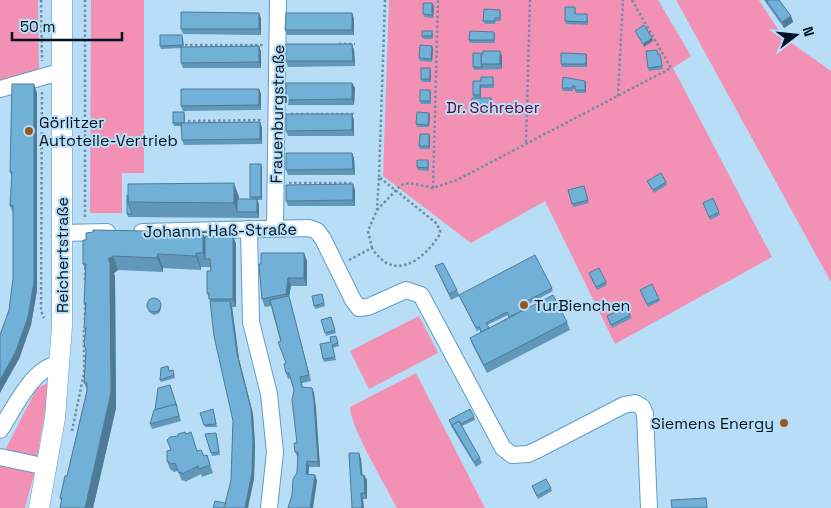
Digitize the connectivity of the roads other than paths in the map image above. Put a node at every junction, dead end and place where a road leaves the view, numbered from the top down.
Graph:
1 (62, 0) edge
2 (278, 0) edge
3 (63, 70) junction
4 (0, 89) edge
5 (276, 228) junction
6 (249, 229) junction
7 (62, 233) junction
8 (59, 365) junction
9 (0, 430) edge
10 (0, 457) edge
11 (47, 467) junction
12 (39, 508) edge
13 (269, 508) edge
14 (650, 508) edge

1 - 3 main road, Reichertstraße
2 - 5 street, Frauenburgstraße
3 - 4 street
3 - 7 main road, Reichertstraße
5 - 6 street, Johann-Haß-Straße
5 - 14 street, Johann-Haß-Straße
6 - 7 street, Johann-Haß-Straße
6 - 13 street
7 - 8 main road, Reichertstraße
8 - 9 street
8 - 11 main road, Reichertstraße
10 - 11 street
11 - 12 main road, Reichertstraße

